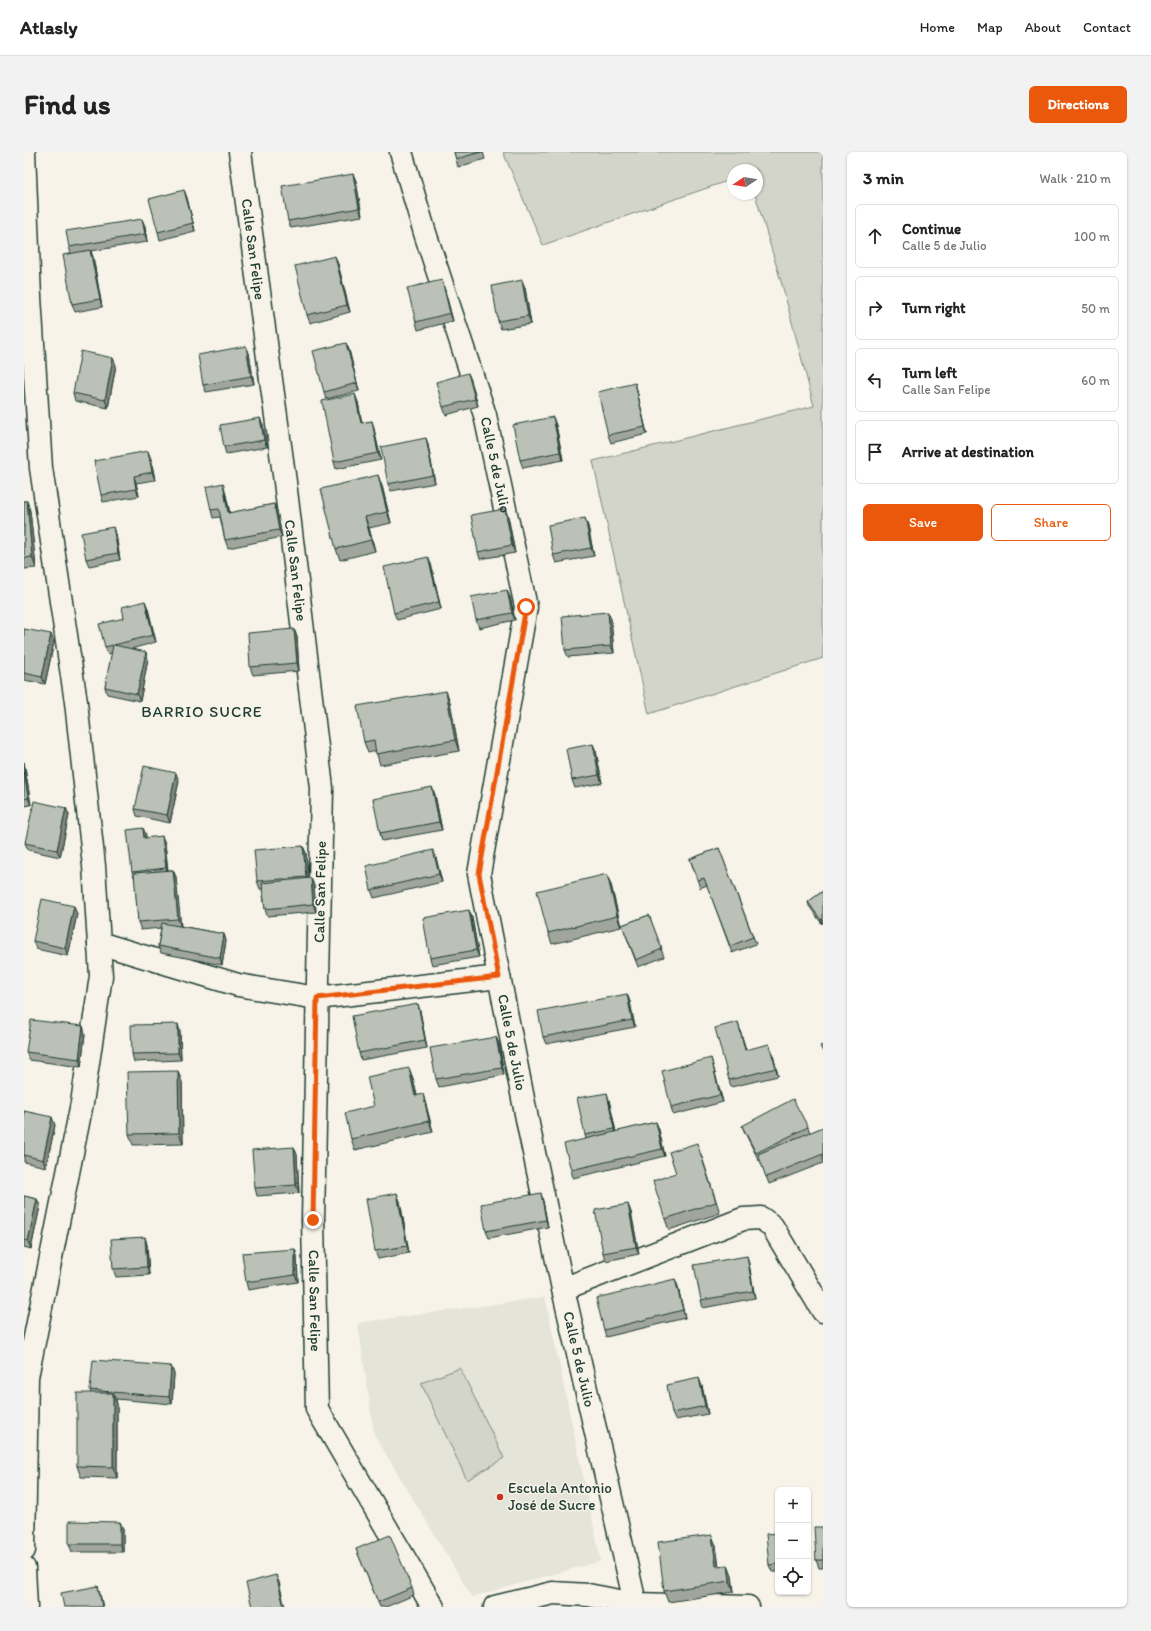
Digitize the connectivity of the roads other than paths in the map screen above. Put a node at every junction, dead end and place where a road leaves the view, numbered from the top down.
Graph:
1 (24, 152) edge
2 (240, 152) edge
3 (401, 152) edge
4 (99, 943) junction
5 (499, 977) junction
6 (317, 998) junction
7 (563, 1289) junction
8 (823, 1311) edge
9 (24, 1550) edge
10 (24, 1568) edge
11 (636, 1606) edge
12 (26, 1607) edge
13 (433, 1607) edge
14 (495, 1607) edge
15 (748, 1607) edge

1 - 4 street
2 - 6 street, Calle San Felipe
3 - 5 street, Calle 5 de Julio
4 - 6 street
4 - 9 street
5 - 6 street
5 - 7 street, Calle 5 de Julio
6 - 13 street, Calle San Felipe
7 - 8 street
7 - 11 street, Calle 5 de Julio
10 - 12 street
11 - 14 street
11 - 15 street

